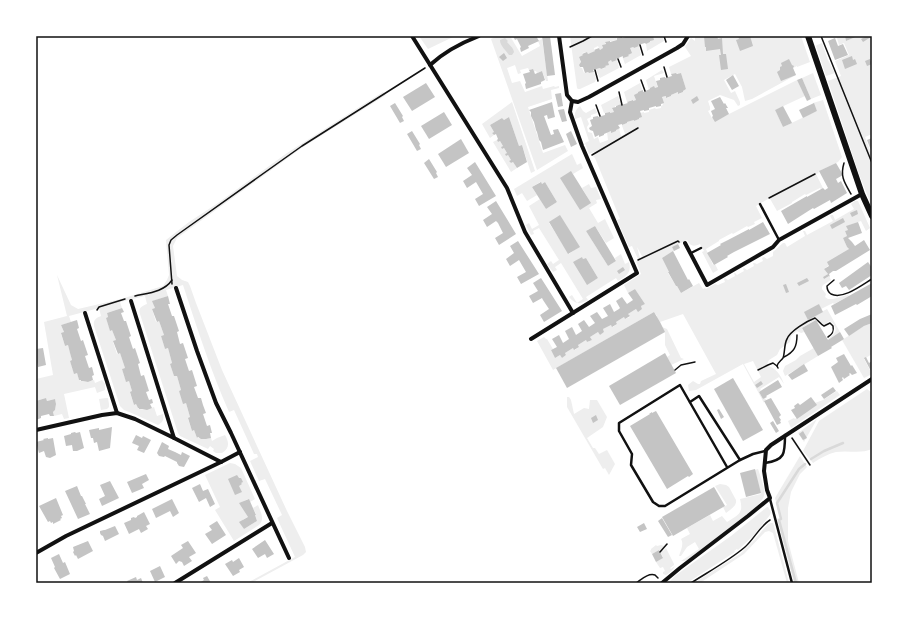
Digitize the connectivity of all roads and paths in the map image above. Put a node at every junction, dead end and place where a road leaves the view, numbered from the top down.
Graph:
1 (412, 36) edge
2 (479, 36) edge
3 (559, 36) edge
4 (592, 36) edge
5 (664, 36) edge
6 (688, 36) edge
7 (808, 36) edge
8 (821, 36) edge
9 (469, 38) edge
10 (666, 42) dead end
11 (640, 45) dead end
12 (570, 47) dead end
13 (643, 55) dead end
14 (618, 59) dead end
15 (430, 65) junction
16 (621, 67) dead end
17 (664, 67) dead end
18 (595, 70) dead end
19 (667, 78) dead end
20 (641, 80) dead end
21 (598, 81) dead end
22 (644, 91) dead end
23 (619, 92) dead end
24 (572, 101) junction
25 (596, 105) dead end
26 (622, 105) dead end
27 (600, 116) dead end
28 (638, 128) dead end
29 (587, 157) junction
30 (845, 161) dead end
31 (872, 163) edge
32 (816, 174) dead end
33 (852, 194) dead end
34 (862, 194) junction
35 (768, 198) dead end
36 (760, 204) dead end
37 (872, 216) edge
38 (779, 240) junction
39 (682, 243) joint
40 (701, 248) dead end
41 (690, 254) junction
42 (632, 262) junction
43 (872, 279) edge
44 (834, 280) dead end
45 (174, 288) joint
46 (146, 294) dead end
47 (142, 297) dead end
48 (131, 301) dead end
49 (85, 313) dead end
50 (573, 313) junction
51 (797, 335) dead end
52 (828, 337) dead end
53 (531, 339) dead end
54 (783, 358) junction
55 (695, 362) dead end
56 (675, 370) dead end
57 (758, 370) dead end
58 (872, 379) edge
59 (690, 402) junction
60 (117, 413) junction
61 (36, 430) edge
62 (787, 434) junction
63 (174, 438) junction
64 (766, 450) junction
65 (240, 452) junction
66 (740, 460) junction
67 (220, 462) junction
68 (765, 463) junction
69 (810, 465) dead end
70 (727, 467) junction
71 (770, 498) junction
72 (775, 518) junction
73 (272, 523) junction
74 (667, 544) dead end
75 (660, 552) dead end
76 (36, 553) edge
77 (289, 558) dead end
78 (662, 582) edge
79 (175, 583) edge
80 (636, 583) edge
81 (691, 583) edge
82 (792, 583) edge

1 - 15 street
2 - 9 street
3 - 24 street
4 - 12 path
5 - 10 path
6 - 24 street
7 - 34 street
8 - 31 path
9 - 15 street
11 - 13 path
14 - 16 path
15 - 45 path
15 - 50 street
17 - 19 path
18 - 21 path
20 - 22 path
23 - 26 path
24 - 29 street
25 - 27 path
28 - 29 path
29 - 42 street
30 - 33 path
32 - 35 path
34 - 37 street
34 - 38 street
36 - 38 lane
38 - 41 street
39 - 41 street
39 - 42 path
40 - 41 lane
42 - 50 street
43 - 44 path
45 - 65 street
46 - 47 path
48 - 63 street
49 - 60 street
50 - 53 street
51 - 54 path
52 - 54 path
54 - 57 path
55 - 56 path
58 - 62 street
59 - 66 lane
59 - 70 lane
59 - 70 lane
60 - 61 street
60 - 63 street
62 - 64 street
62 - 68 lane
62 - 69 path
63 - 67 street
64 - 66 lane
64 - 68 street
65 - 67 street
65 - 73 street
66 - 70 lane
67 - 76 street
68 - 71 street
71 - 72 lane
71 - 78 street
72 - 81 path
72 - 82 lane
73 - 77 street
73 - 79 street
74 - 75 path
78 - 80 path

